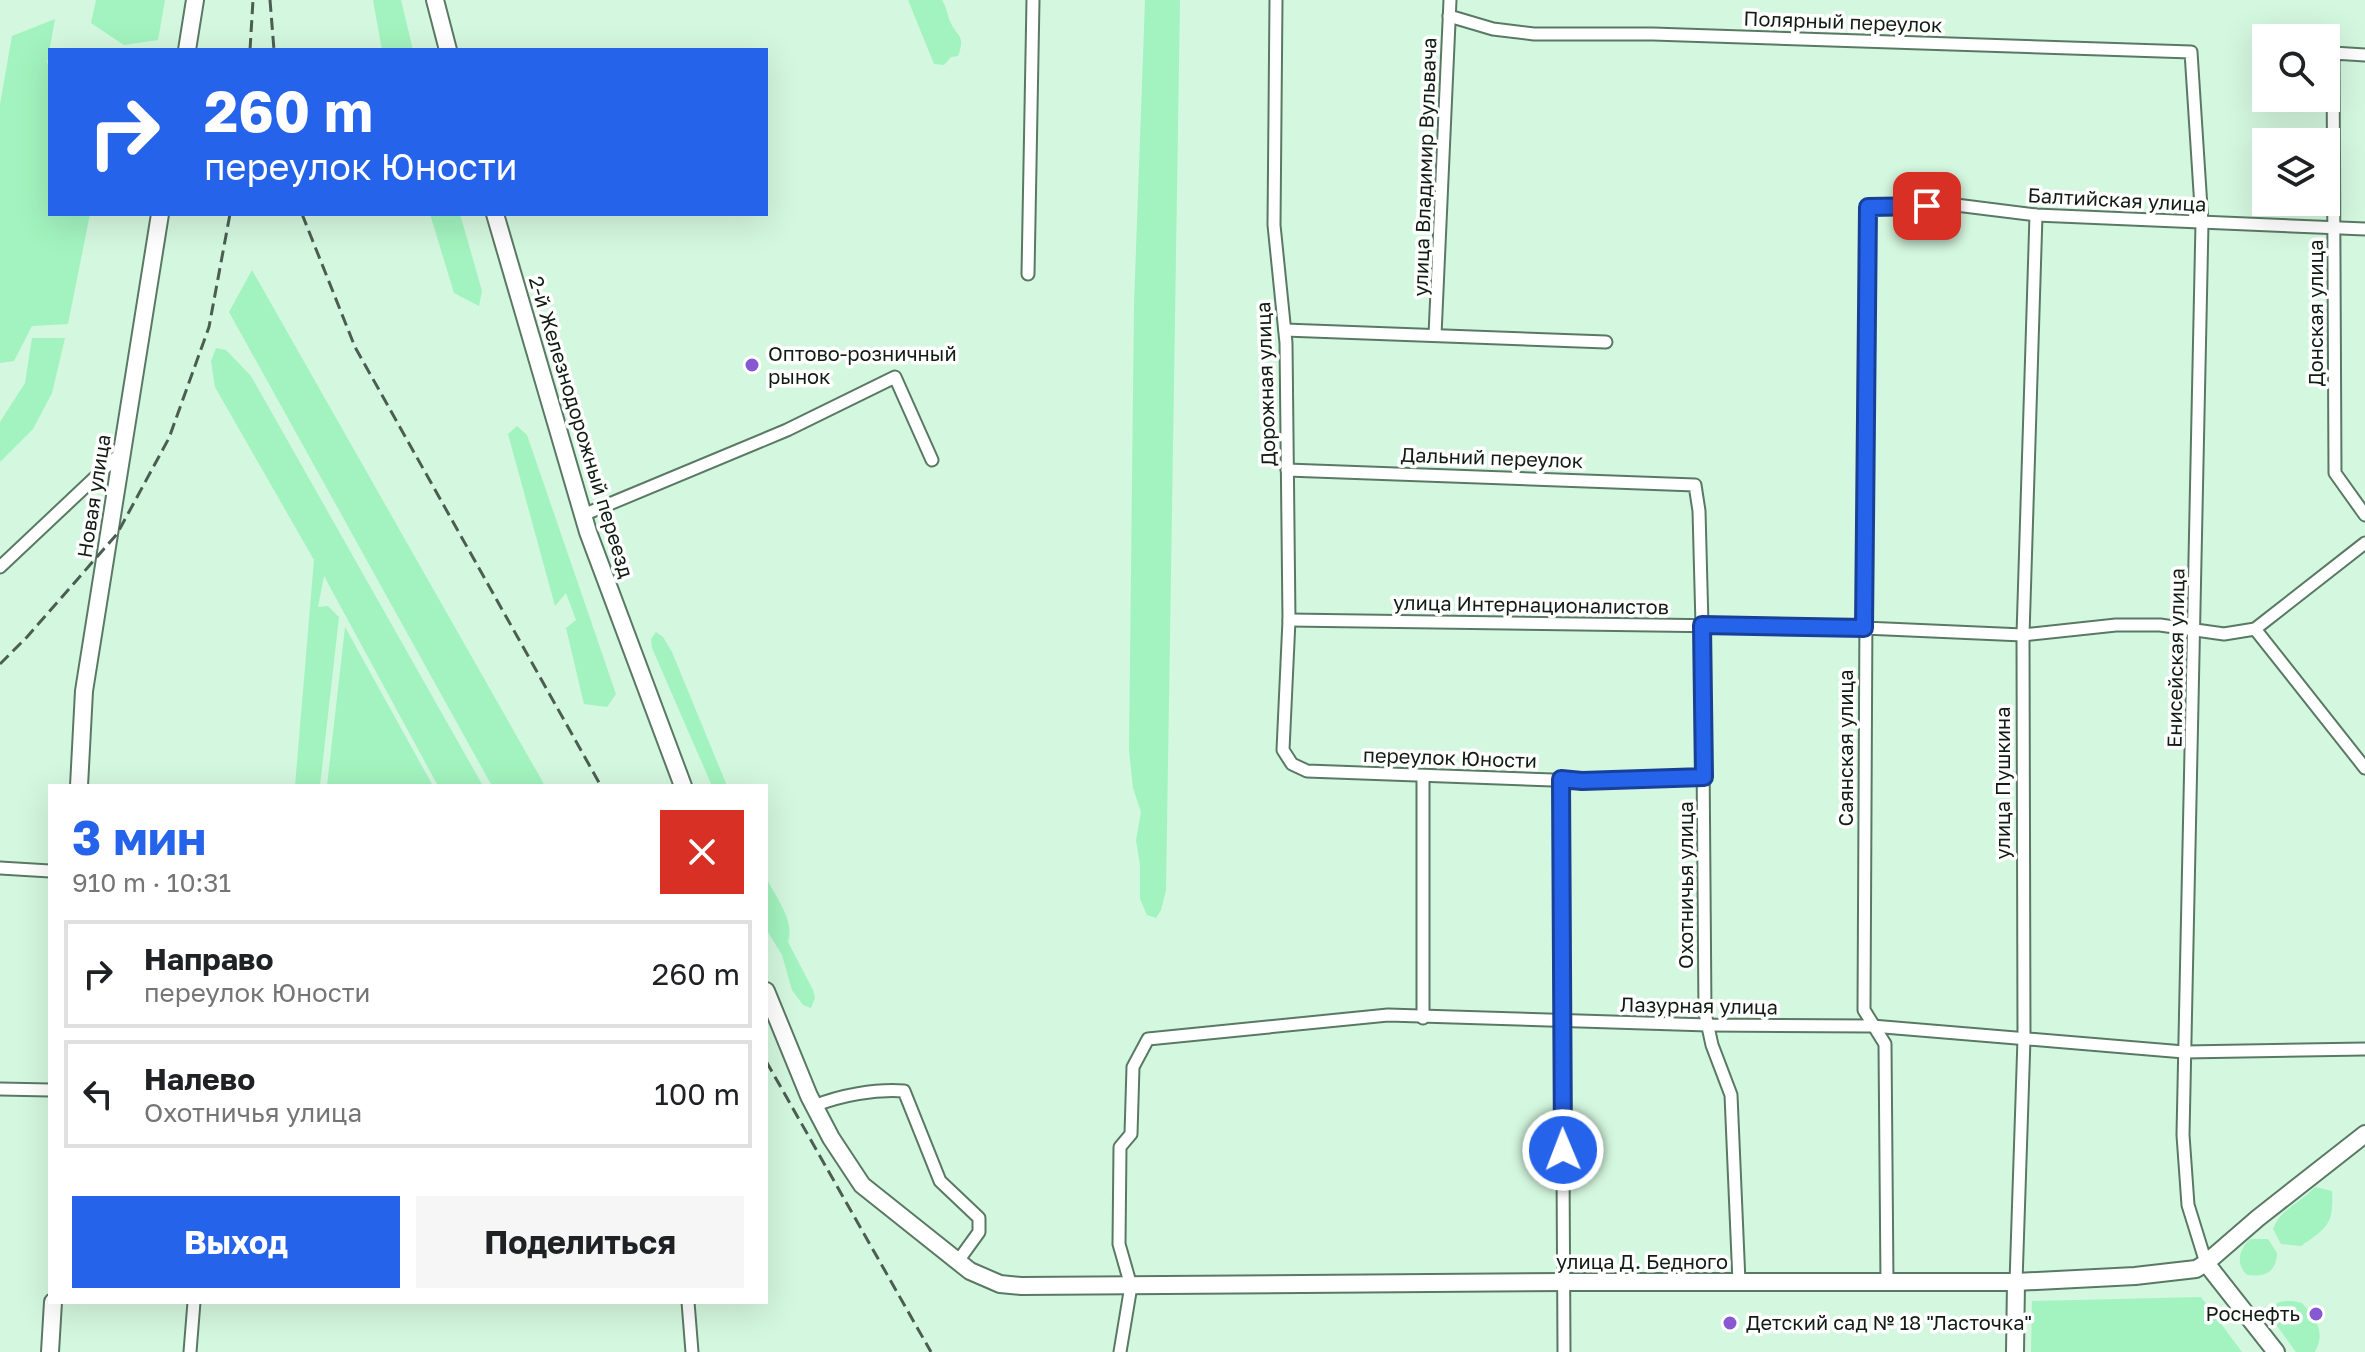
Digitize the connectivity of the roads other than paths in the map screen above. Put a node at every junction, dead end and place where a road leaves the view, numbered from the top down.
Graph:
1 (195, 0) edge
2 (435, 0) edge
3 (1033, 0) edge
4 (1276, 0) edge
5 (1450, 0) edge
6 (1449, 16) junction
7 (187, 48) edge
8 (447, 48) edge
9 (2191, 52) joint
10 (2365, 55) edge
11 (1868, 207) joint
12 (2036, 215) junction
13 (160, 216) edge
14 (496, 216) edge
15 (2202, 223) junction
16 (2334, 229) junction
17 (2365, 229) edge
18 (1028, 274) dead end
19 (1285, 330) junction
20 (1435, 335) junction
21 (1606, 342) dead end
22 (121, 453) junction
23 (932, 460) dead end
24 (1287, 470) junction
25 (1695, 485) joint
26 (583, 515) junction
27 (2365, 515) edge
28 (2365, 543) edge
29 (0, 567) edge
30 (1289, 620) junction
31 (1702, 625) junction
32 (1864, 628) junction
33 (2195, 628) junction
34 (2255, 629) junction
35 (2023, 635) junction
36 (1292, 764) joint
37 (2365, 768) edge
38 (1423, 776) junction
39 (1704, 777) junction
40 (1561, 779) junction
41 (79, 784) edge
42 (682, 784) edge
43 (0, 868) edge
44 (48, 871) edge
45 (768, 996) edge
46 (1423, 1018) junction
47 (1561, 1021) junction
48 (1708, 1025) junction
49 (1872, 1026) junction
50 (2024, 1039) junction
51 (2365, 1049) edge
52 (2184, 1052) junction
53 (0, 1089) edge
54 (48, 1090) edge
55 (814, 1106) junction
56 (2365, 1134) edge
57 (958, 1261) junction
58 (2206, 1263) junction
59 (1566, 1282) junction
60 (1739, 1282) junction
61 (1887, 1282) junction
62 (2016, 1282) junction
63 (1131, 1286) junction
64 (53, 1304) edge
65 (194, 1304) edge
66 (688, 1304) edge
67 (50, 1352) edge
68 (190, 1352) edge
69 (692, 1352) edge
70 (1120, 1352) edge
71 (1564, 1352) edge
72 (2015, 1352) edge
73 (2276, 1352) edge

1 - 7 street
2 - 8 street
3 - 18 street
4 - 19 street, Дорожная улица
5 - 6 street, улица Владимир Вульвача
6 - 9 street, Полярный переулок
6 - 20 street, улица Владимир Вульвача
9 - 15 street, Енисейская улица
10 - 16 street, Донская улица
11 - 12 street, Балтийская улица
11 - 32 street, Саянская улица
12 - 15 street, Балтийская улица
12 - 35 street, улица Пушкина
13 - 22 street, Новая улица
14 - 26 street, 2-й Железнодорожный переезд
15 - 16 street, Балтийская улица
15 - 33 street, Енисейская улица
16 - 17 street, Балтийская улица
16 - 27 street, Донская улица
19 - 20 street
19 - 24 street, Дорожная улица
20 - 21 street
22 - 29 street
22 - 41 street, Новая улица
23 - 26 street
24 - 25 street, Дальний переулок
24 - 30 street, Дорожная улица
25 - 31 street, Охотничья улица
26 - 42 street, 2-й Железнодорожный переезд
28 - 34 street
30 - 31 street, улица Интернационалистов
30 - 36 street, Дорожная улица
31 - 32 street, улица Интернационалистов
31 - 39 street, Охотничья улица
32 - 35 street, улица Интернационалистов
32 - 49 street, Саянская улица
33 - 34 street, улица Интернационалистов
33 - 35 street, улица Интернационалистов
33 - 52 street, Енисейская улица
34 - 37 street
35 - 50 street, улица Пушкина
36 - 38 street, переулок Юности
38 - 40 street, переулок Юности
38 - 46 street
39 - 40 street, переулок Юности
39 - 48 street, Охотничья улица
40 - 47 street
43 - 44 street
45 - 55 street
46 - 47 street, Лазурная улица
46 - 63 street, Лазурная улица
47 - 48 street, Лазурная улица
47 - 59 street
48 - 49 street, Лазурная улица
48 - 60 street, Охотничья улица
49 - 50 street, Лазурная улица
49 - 61 street, Саянская улица
50 - 52 street, Лазурная улица
50 - 62 street, улица Пушкина
51 - 52 street, Лазурная улица
52 - 58 street, Енисейская улица
53 - 54 street
55 - 57 street
55 - 57 street
56 - 58 street
57 - 63 street, улица Д. Бедного
58 - 62 street, улица Д. Бедного
58 - 73 street
59 - 60 street, улица Д. Бедного
59 - 63 street, улица Д. Бедного
59 - 71 street
60 - 61 street, улица Д. Бедного
61 - 62 street, улица Д. Бедного
62 - 72 street, улица Пушкина
63 - 70 street
64 - 67 street
65 - 68 street
66 - 69 street

